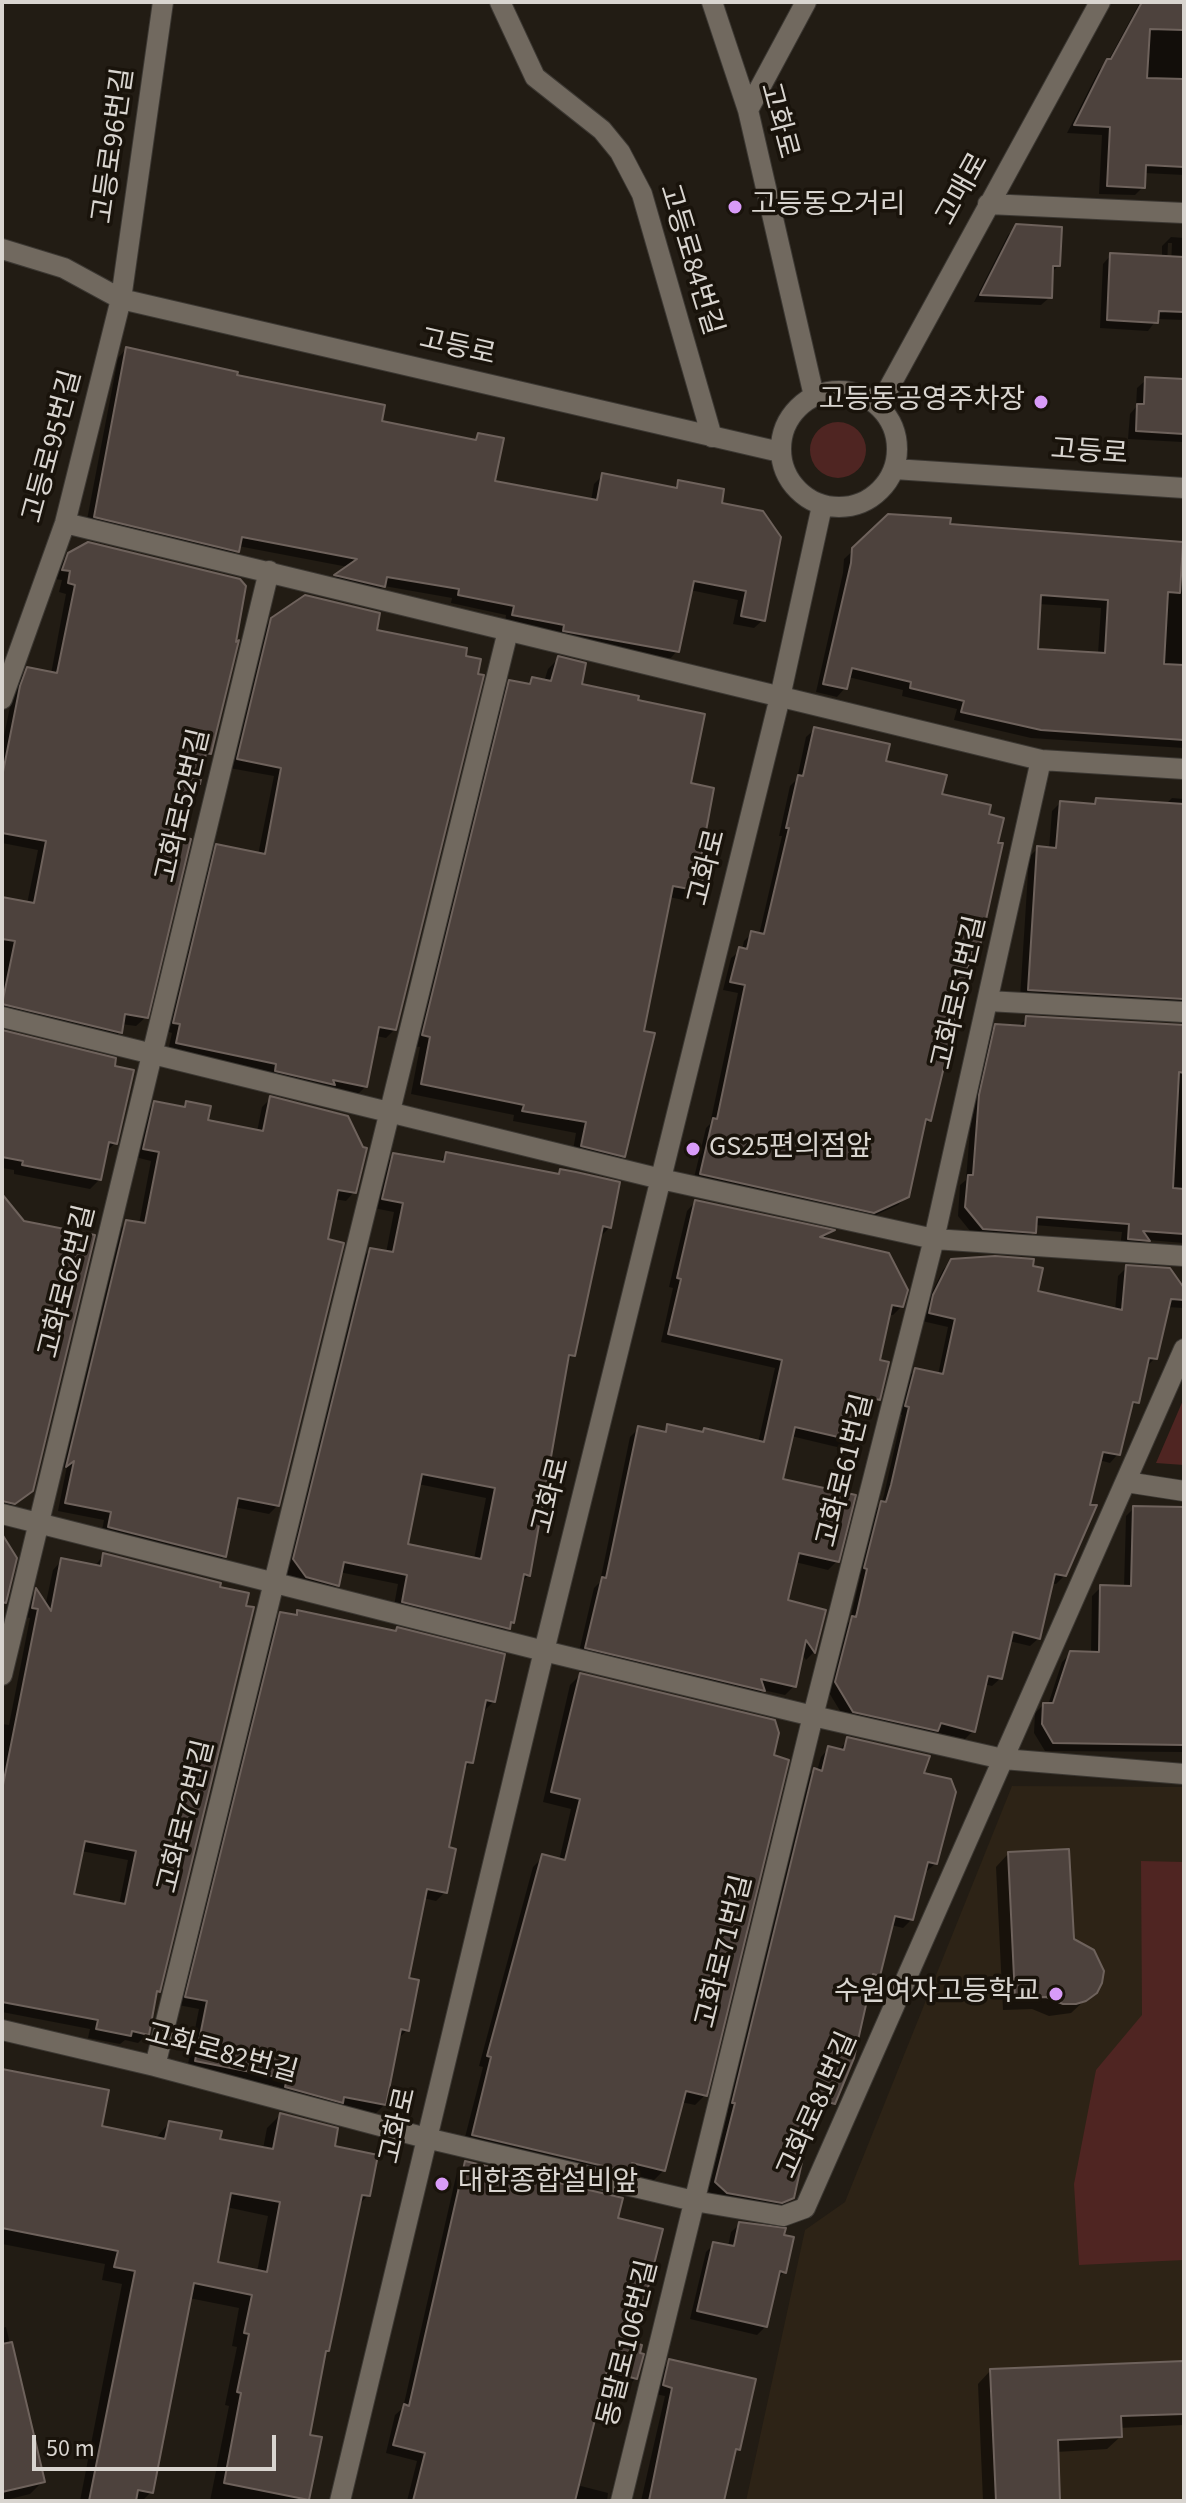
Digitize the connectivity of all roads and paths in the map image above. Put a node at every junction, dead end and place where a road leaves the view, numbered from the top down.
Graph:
1 (163, 2) edge
2 (500, 2) edge
3 (712, 2) edge
4 (806, 2) edge
5 (1100, 2) edge
6 (748, 110) junction
7 (988, 204) junction
8 (1184, 213) edge
9 (2, 249) edge
10 (121, 299) junction
11 (814, 396) junction
12 (879, 406) junction
13 (712, 437) junction
14 (780, 452) junction
15 (894, 469) junction
16 (1184, 488) edge
17 (822, 506) junction
18 (65, 523) junction
19 (269, 571) junction
20 (508, 631) junction
21 (780, 697) junction
22 (2, 699) edge
23 (1041, 760) junction
24 (1184, 769) edge
25 (988, 1001) junction
26 (1184, 1012) edge
27 (2, 1017) edge
28 (154, 1054) junction
29 (389, 1113) junction
30 (661, 1179) junction
31 (934, 1239) junction
32 (1184, 1256) edge
33 (1184, 1349) edge
34 (1126, 1482) junction
35 (1184, 1491) edge
36 (2, 1514) edge
37 (39, 1523) junction
38 (276, 1582) junction
39 (544, 1651) junction
40 (2, 1675) edge
41 (813, 1716) junction
42 (1003, 1759) junction
43 (1184, 1774) edge
44 (2, 2030) edge
45 (155, 2066) junction
46 (426, 2138) junction
47 (694, 2201) junction
48 (340, 2501) edge
49 (621, 2501) edge

1 - 10 street, 고등로96번길
2 - 13 street, 고등로84번길
3 - 6 street, 고화로
4 - 6 street
5 - 7 street, 고매로
6 - 11 street, 고화로
7 - 8 street
7 - 12 street, 고매로
9 - 10 street, 고등로
10 - 13 street, 고등로
10 - 18 street, 고등로95번길
11 - 12 street
11 - 14 street
12 - 15 street
13 - 14 street, 고등로
14 - 17 street
15 - 16 street, 고등로
15 - 17 street
17 - 21 street, 고화로
18 - 19 street
18 - 22 street, 고등로95번길
19 - 20 street
19 - 28 street, 고화로52번길
20 - 21 street
20 - 29 street
21 - 23 street
21 - 30 street, 고화로
23 - 24 street
23 - 25 street, 고화로51번길
25 - 26 street
25 - 31 street, 고화로51번길
27 - 28 street
28 - 29 street
28 - 37 street, 고화로62번길
29 - 30 street
29 - 38 street
30 - 31 street
30 - 39 street, 고화로
31 - 32 street
31 - 41 street, 고화로61번길
33 - 34 street
34 - 35 street
34 - 42 street
36 - 37 street
37 - 38 street
37 - 40 street
38 - 39 street
38 - 45 street, 고화로72번길
39 - 41 street
39 - 46 street, 고화로
41 - 42 street
41 - 47 street, 고화로71번길
42 - 43 street
42 - 47 street, 고화로81번길
44 - 45 street, 고화로82번길
45 - 46 street, 고화로82번길
46 - 47 street, 고화로81번길
46 - 48 street, 고화로
47 - 49 street, 동말로106번길

